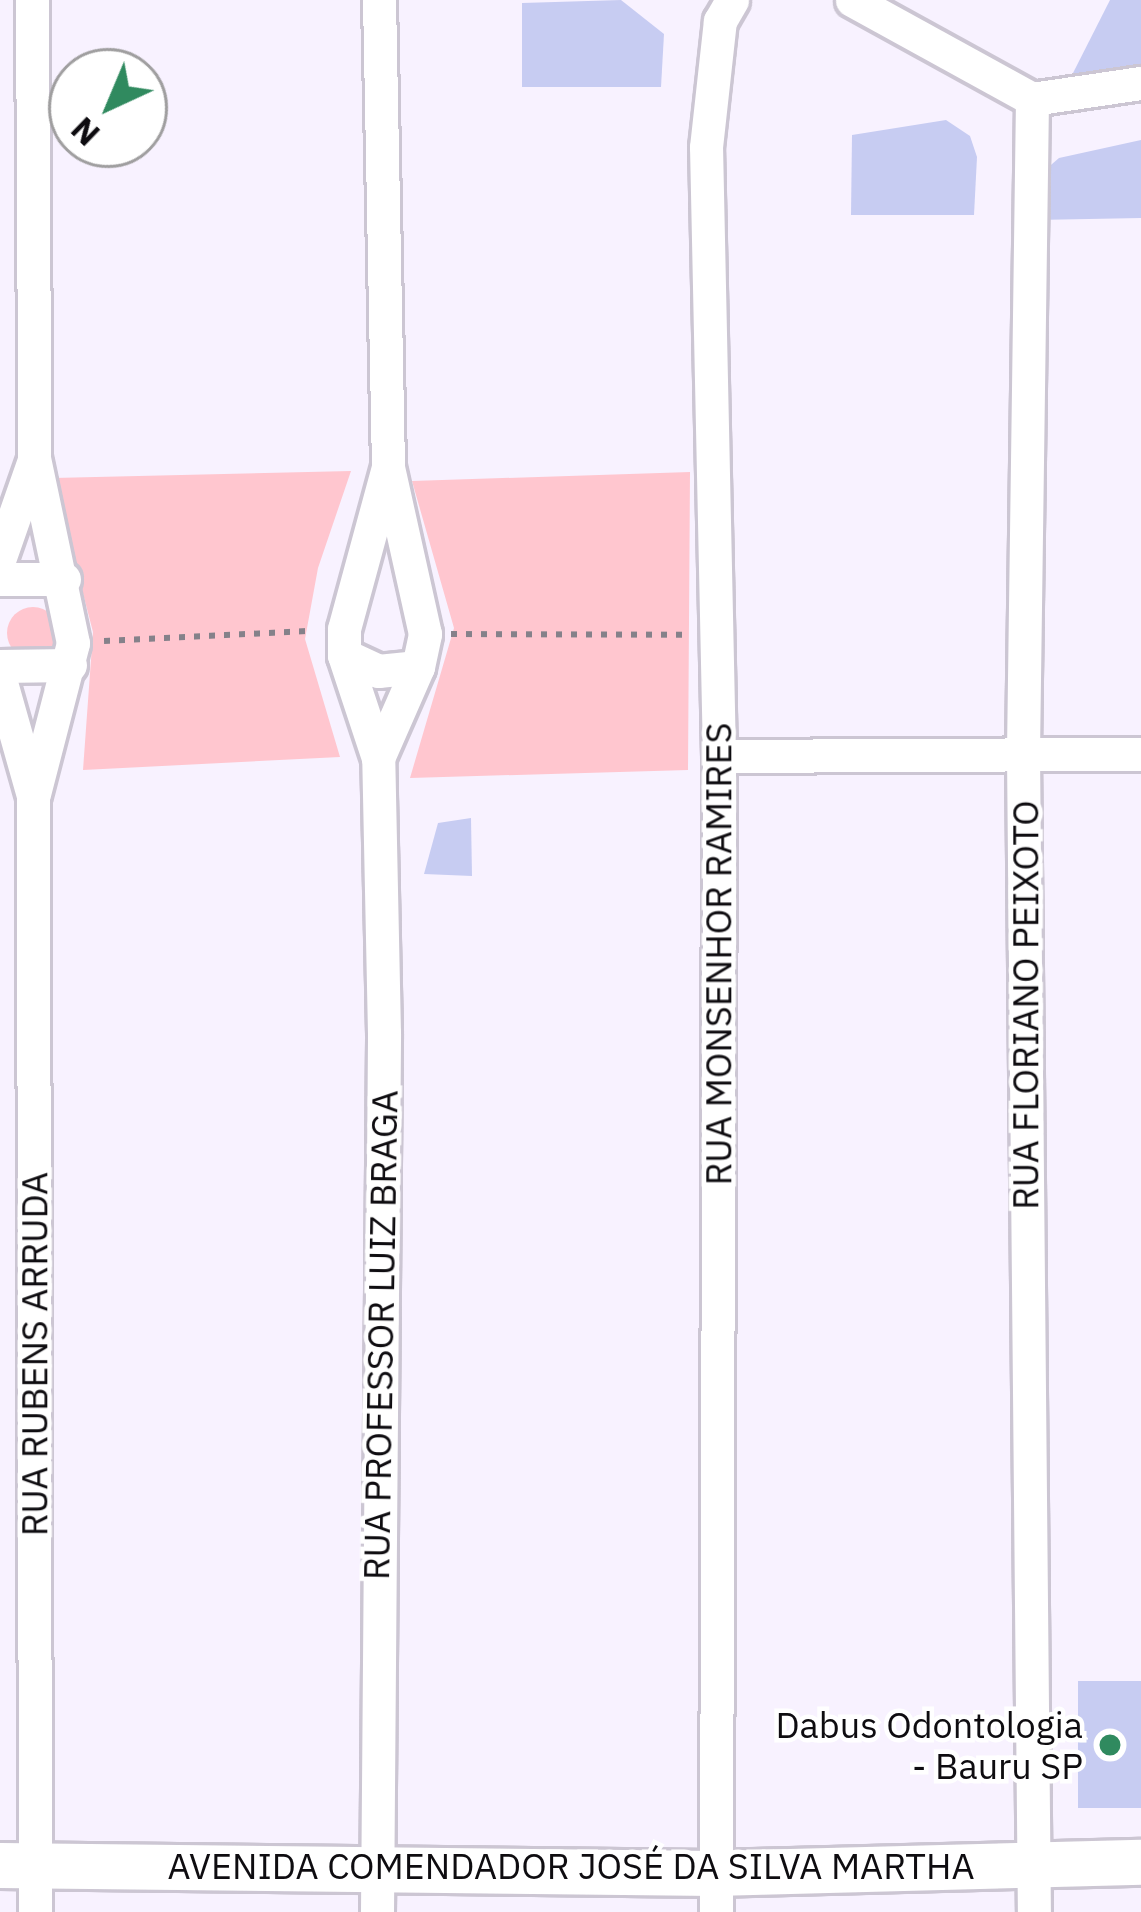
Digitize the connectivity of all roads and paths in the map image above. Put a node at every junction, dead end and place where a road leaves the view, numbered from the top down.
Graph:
1 (32, 0) edge
2 (379, 0) edge
3 (732, 0) edge
4 (852, 0) edge
5 (1141, 83) edge
6 (1032, 99) junction
7 (34, 458) junction
8 (388, 467) junction
9 (0, 557) edge
10 (0, 579) edge
11 (64, 579) junction
12 (418, 586) junction
13 (349, 597) junction
14 (344, 655) junction
15 (70, 665) junction
16 (0, 666) edge
17 (418, 667) junction
18 (0, 679) edge
19 (1023, 754) junction
20 (1141, 754) edge
21 (719, 756) junction
22 (379, 758) junction
23 (33, 796) junction
24 (1141, 1862) edge
25 (1031, 1864) junction
26 (17, 1865) edge
27 (375, 1867) junction
28 (715, 1893) edge
29 (34, 1912) edge
30 (377, 1912) edge
31 (1034, 1912) edge

1 - 7 street, RUA RUBENS ARRUDA
2 - 8 street, RUA PROFESSOR LUIZ BRAGA
3 - 21 street, RUA MONSENHOR RAMIRES
4 - 6 street
5 - 6 street
6 - 19 street, RUA FLORIANO PEIXOTO
7 - 9 street, RUA RUBENS ARRUDA
7 - 11 street, RUA RUBENS ARRUDA
8 - 12 street, RUA PROFESSOR LUIZ BRAGA
8 - 13 street, RUA PROFESSOR LUIZ BRAGA
10 - 11 street
11 - 15 street, RUA RUBENS ARRUDA
12 - 13 street
12 - 17 street, RUA PROFESSOR LUIZ BRAGA
13 - 14 street, RUA PROFESSOR LUIZ BRAGA
14 - 17 street
14 - 22 street, RUA PROFESSOR LUIZ BRAGA
15 - 16 street
15 - 23 street, RUA RUBENS ARRUDA
17 - 22 street, RUA PROFESSOR LUIZ BRAGA
18 - 23 street, RUA RUBENS ARRUDA
19 - 20 street
19 - 21 street
19 - 25 street, RUA FLORIANO PEIXOTO
21 - 28 street, RUA MONSENHOR RAMIRES
22 - 27 street, RUA PROFESSOR LUIZ BRAGA
23 - 26 street, RUA RUBENS ARRUDA
24 - 25 main road, AVENIDA COMENDADOR JOSÉ DA SILVA MARTHA
25 - 28 main road, AVENIDA COMENDADOR JOSÉ DA SILVA MARTHA
25 - 31 street, RUA FLORIANO PEIXOTO
26 - 27 main road, AVENIDA COMENDADOR JOSÉ DA SILVA MARTHA
26 - 29 street, RUA RUBENS ARRUDA
27 - 28 main road, AVENIDA COMENDADOR JOSÉ DA SILVA MARTHA
27 - 30 street, RUA PROFESSOR LUIZ BRAGA

